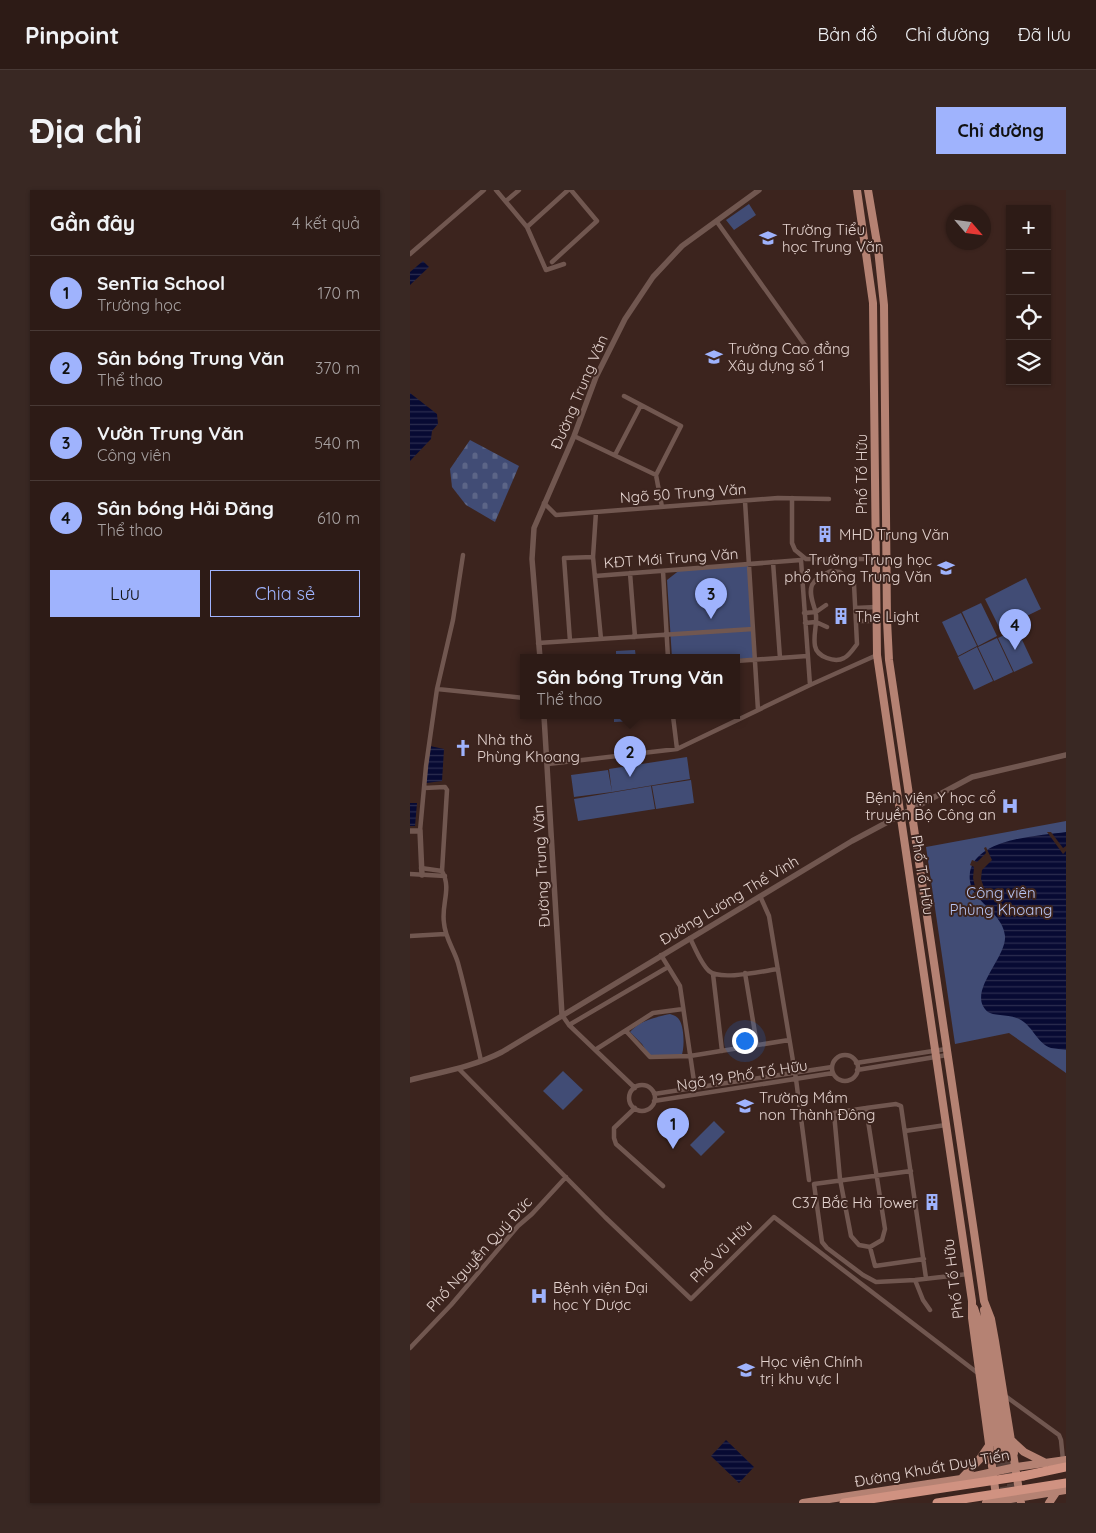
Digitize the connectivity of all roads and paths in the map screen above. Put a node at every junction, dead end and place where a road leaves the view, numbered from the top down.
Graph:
1 (484, 190) edge
2 (496, 190) edge
3 (519, 190) edge
4 (569, 190) edge
5 (759, 190) edge
6 (856, 190) edge
7 (868, 190) edge
8 (506, 201) junction
9 (717, 222) junction
10 (527, 227) junction
11 (878, 249) junction
12 (866, 251) junction
13 (410, 254) edge
14 (552, 262) dead end
15 (564, 264) dead end
16 (885, 342) junction
17 (873, 344) junction
18 (808, 348) dead end
19 (624, 396) dead end
20 (641, 405) junction
21 (574, 436) junction
22 (615, 455) junction
23 (656, 476) junction
24 (792, 498) junction
25 (829, 499) dead end
26 (745, 501) junction
27 (544, 504) junction
28 (662, 507) junction
29 (596, 512) junction
30 (463, 555) dead end
31 (594, 557) junction
32 (875, 558) junction
33 (886, 558) junction
34 (773, 562) junction
35 (748, 564) junction
36 (663, 571) junction
37 (630, 573) junction
38 (596, 576) junction
39 (826, 605) dead end
40 (876, 607) junction
41 (855, 608) junction
42 (816, 612) junction
43 (804, 613) junction
44 (856, 621) junction
45 (876, 621) junction
46 (816, 622) junction
47 (805, 623) junction
48 (827, 627) dead end
49 (752, 629) junction
50 (667, 635) junction
51 (635, 637) junction
52 (601, 639) junction
53 (570, 641) junction
54 (538, 643) junction
55 (539, 654) edge
56 (668, 654) edge
57 (877, 655) junction
58 (807, 656) junction
59 (780, 658) junction
60 (755, 659) junction
61 (740, 661) edge
62 (810, 685) junction
63 (437, 688) junction
64 (520, 698) edge
65 (758, 710) junction
66 (544, 719) edge
67 (673, 719) edge
68 (739, 719) edge
69 (740, 719) edge
70 (677, 749) junction
71 (1066, 755) edge
72 (548, 764) junction
73 (424, 788) junction
74 (911, 809) junction
75 (900, 815) junction
76 (410, 831) edge
77 (420, 831) junction
78 (421, 868) junction
79 (442, 871) junction
80 (410, 874) edge
81 (422, 875) junction
82 (445, 876) junction
83 (760, 896) junction
84 (445, 934) junction
85 (410, 936) edge
86 (690, 938) junction
87 (661, 956) junction
88 (668, 967) junction
89 (778, 969) junction
90 (745, 973) junction
91 (713, 974) junction
92 (683, 1009) junction
93 (562, 1015) junction
94 (570, 1024) junction
95 (626, 1031) junction
96 (789, 1040) junction
97 (756, 1045) junction
98 (595, 1050) junction
99 (722, 1051) junction
100 (947, 1052) junction
101 (937, 1054) junction
102 (690, 1056) junction
103 (481, 1061) junction
104 (856, 1063) junction
105 (832, 1067) junction
106 (460, 1069) junction
107 (858, 1070) junction
108 (795, 1073) junction
109 (833, 1073) junction
110 (796, 1079) junction
111 (410, 1080) edge
112 (634, 1088) junction
113 (695, 1088) junction
114 (654, 1094) junction
115 (654, 1102) junction
116 (634, 1108) junction
117 (866, 1108) junction
118 (834, 1113) junction
119 (801, 1118) junction
120 (947, 1124) junction
121 (906, 1131) junction
122 (911, 1172) junction
123 (878, 1176) junction
124 (566, 1177) junction
125 (840, 1179) junction
126 (809, 1180) dead end
127 (663, 1186) dead end
128 (870, 1247) junction
129 (924, 1259) junction
130 (968, 1274) junction
131 (926, 1278) junction
132 (915, 1280) junction
133 (972, 1301) junction
134 (984, 1301) junction
135 (930, 1310) dead end
136 (410, 1348) edge
137 (980, 1375) junction
138 (1003, 1394) junction
139 (1011, 1440) junction
140 (990, 1444) junction
141 (1014, 1453) junction
142 (990, 1456) junction
143 (1046, 1463) junction
144 (1065, 1464) edge
145 (1016, 1467) junction
146 (993, 1472) junction
147 (961, 1479) junction
148 (1066, 1484) edge
149 (883, 1490) junction
150 (1066, 1490) edge
151 (1057, 1491) junction
152 (866, 1494) junction
153 (1021, 1500) edge
154 (997, 1502) edge
155 (803, 1503) edge
156 (844, 1503) edge
157 (872, 1503) edge
158 (881, 1503) edge
159 (937, 1503) edge
160 (986, 1503) edge
161 (1049, 1503) edge

1 - 13 street
2 - 8 street
3 - 8 street
4 - 10 street
4 - 14 street
5 - 9 street, Đường Trung Văn
6 - 12 main road, Phố Tố Hữu
7 - 11 main road, Phố Tố Hữu
8 - 10 street
9 - 18 street
9 - 21 street, Đường Trung Văn
10 - 15 street
11 - 12 main road
11 - 16 main road, Phố Tố Hữu
12 - 17 main road, Phố Tố Hữu
16 - 17 main road
16 - 33 main road, Phố Tố Hữu
17 - 32 main road, Phố Tố Hữu
19 - 20 street
20 - 22 street
20 - 23 street
21 - 22 street
21 - 27 street, Đường Trung Văn
22 - 23 street
23 - 28 street
24 - 25 street, Ngõ 50 Trung Văn
24 - 26 street, Ngõ 50 Trung Văn
24 - 32 street
26 - 28 street, Ngõ 50 Trung Văn
26 - 35 street, KĐT Mới Trung Văn
27 - 29 street, Ngõ 50 Trung Văn
27 - 54 street, Đường Trung Văn
28 - 29 street, Ngõ 50 Trung Văn
29 - 31 street
30 - 63 street
31 - 38 street
31 - 53 street
32 - 33 main road
32 - 40 main road, Phố Tố Hữu
33 - 74 main road, Phố Tố Hữu
34 - 35 street, KĐT Mới Trung Văn
34 - 43 street, KĐT Mới Trung Văn
34 - 59 street
35 - 36 street, KĐT Mới Trung Văn
35 - 49 street, KĐT Mới Trung Văn
36 - 37 street, KĐT Mới Trung Văn
36 - 50 street
37 - 38 street, KĐT Mới Trung Văn
37 - 51 street
38 - 52 street
39 - 42 street
40 - 41 street
40 - 45 main road, Phố Tố Hữu
41 - 42 street
41 - 44 street
42 - 43 street
42 - 46 street
43 - 47 street, KĐT Mới Trung Văn
44 - 45 street
44 - 46 street
45 - 57 main road, Phố Tố Hữu
46 - 47 street
46 - 48 street
47 - 58 street, KĐT Mới Trung Văn
49 - 50 street
49 - 60 street, KĐT Mới Trung Văn
50 - 51 street
50 - 56 street
51 - 52 street
52 - 53 street
53 - 54 street
54 - 55 street, Đường Trung Văn
57 - 62 street
57 - 75 main road, Phố Tố Hữu
58 - 59 street
58 - 62 street, KĐT Mới Trung Văn
59 - 60 street
60 - 61 street
60 - 65 street, KĐT Mới Trung Văn
62 - 65 street
63 - 64 street
63 - 73 street
65 - 69 street
66 - 72 street, Đường Trung Văn
67 - 70 street
68 - 70 street
70 - 72 street
71 - 74 street, Đường Lương Thế Vinh
72 - 93 street, Đường Trung Văn
73 - 77 street
73 - 79 street
74 - 75 street, Đường Lương Thế Vinh
74 - 100 main road, Phố Tố Hữu
75 - 83 street, Đường Lương Thế Vinh
75 - 101 main road, Phố Tố Hữu
76 - 77 street
77 - 78 street
78 - 79 street
78 - 81 street
79 - 82 street
80 - 81 street
81 - 82 street
82 - 84 street
83 - 86 street, Đường Lương Thế Vinh
83 - 89 street
84 - 85 street
84 - 103 street
86 - 87 street, Đường Lương Thế Vinh
86 - 91 street
87 - 88 street
87 - 93 street, Đường Lương Thế Vinh
88 - 92 street
88 - 94 street
89 - 90 street
89 - 96 street
90 - 91 street
90 - 97 street
91 - 99 street
92 - 95 street
92 - 102 street
93 - 94 street
93 - 103 street, Đường Lương Thế Vinh
94 - 98 street
95 - 98 street
95 - 102 street
96 - 97 street
96 - 108 street
97 - 99 street
98 - 112 street
99 - 102 street
100 - 101 street
100 - 134 main road, Phố Tố Hữu
101 - 104 street
101 - 107 street
101 - 120 main road, Phố Tố Hữu
102 - 113 street
103 - 106 street, Đường Lương Thế Vinh
104 - 105 street
104 - 107 street
105 - 108 street, Ngõ 19 Phố Tố Hữu
105 - 109 street
106 - 111 street, Đường Lương Thế Vinh
106 - 124 street, Phố Vũ Hữu
107 - 109 street
108 - 110 street
108 - 113 street, Ngõ 19 Phố Tố Hữu
109 - 110 street, Ngõ 19 Phố Tố Hữu
110 - 115 street, Ngõ 19 Phố Tố Hữu
110 - 119 street
112 - 114 street
112 - 116 street
113 - 114 street, Ngõ 19 Phố Tố Hữu
114 - 115 street
115 - 116 street
116 - 127 street
117 - 118 street
117 - 121 street
117 - 123 street
118 - 119 street
118 - 125 street
119 - 126 street
120 - 121 street
120 - 130 main road, Phố Tố Hữu
121 - 122 street
122 - 123 street
122 - 129 street
123 - 125 street
123 - 128 street
124 - 136 street, Phố Nguyễn Quý Đức
124 - 137 street, Phố Vũ Hữu
125 - 128 street
125 - 132 street
128 - 129 street
129 - 131 street
130 - 131 street
130 - 133 main road, Phố Tố Hữu
131 - 132 street
132 - 135 street
133 - 134 main road
133 - 137 main road, Phố Tố Hữu
134 - 138 main road, Phố Tố Hữu
137 - 140 main road, Phố Tố Hữu
138 - 139 main road, Phố Tố Hữu
138 - 144 street
139 - 141 main road, Phố Tố Hữu
139 - 143 main road
140 - 142 main road, Phố Tố Hữu
140 - 147 main road
141 - 142 main road
141 - 145 main road, Phố Tố Hữu
142 - 146 main road, Phố Tố Hữu
143 - 144 main road, Đường Khuất Duy Tiến
143 - 145 main road, Đường Khuất Duy Tiến
144 - 156 highway, bridge
145 - 146 main road, Đường Khuất Duy Tiến
145 - 153 main road, Phố Tố Hữu
146 - 147 main road, Đường Khuất Duy Tiến
146 - 154 main road, Phố Tố Hữu
147 - 149 main road, Đường Khuất Duy Tiến
148 - 159 highway, bridge
149 - 152 main road, Đường Khuất Duy Tiến
149 - 158 main road
150 - 151 main road
151 - 153 main road
151 - 161 main road
152 - 155 main road, Đường Khuất Duy Tiến
152 - 157 main road
153 - 154 main road
154 - 160 main road

